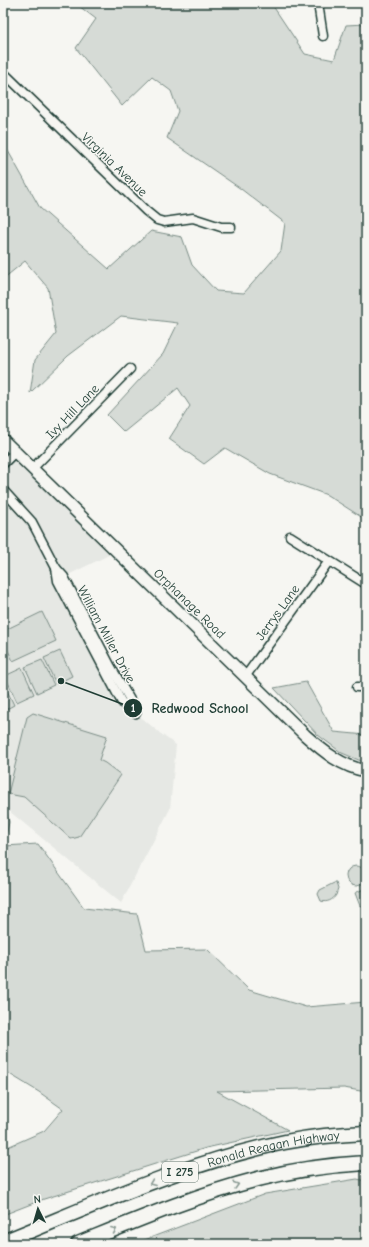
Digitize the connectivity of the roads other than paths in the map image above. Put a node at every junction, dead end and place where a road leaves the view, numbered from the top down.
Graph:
1 (318, 3) edge
2 (323, 36) dead end
3 (3, 72) edge
4 (231, 227) dead end
5 (130, 369) dead end
6 (3, 440) edge
7 (15, 452) junction
8 (3, 464) edge
9 (32, 469) junction
10 (3, 490) edge
11 (290, 536) dead end
12 (329, 561) junction
13 (56, 568) junction
14 (366, 584) edge
15 (245, 676) junction
16 (357, 687) dead end
17 (366, 687) edge
18 (366, 771) edge
19 (366, 1133) edge
20 (366, 1163) edge
21 (3, 1242) edge
22 (78, 1244) edge

1 - 2 street
3 - 4 street, Virginia Avenue
5 - 9 street, Ivy Hill Lane
6 - 7 main road, Orphanage Road
7 - 8 street
7 - 9 main road, Orphanage Road
9 - 15 main road, Orphanage Road
10 - 13 street, William Miller Drive
11 - 12 street
12 - 14 street
12 - 15 street, Jerrys Lane
13 - 13 street, William Miller Drive
15 - 18 main road, Orphanage Road
16 - 17 street
19 -> 21 highway, Ronald Reagan Highway / I 275
22 -> 20 highway, Ronald Reagan Highway / I 275

